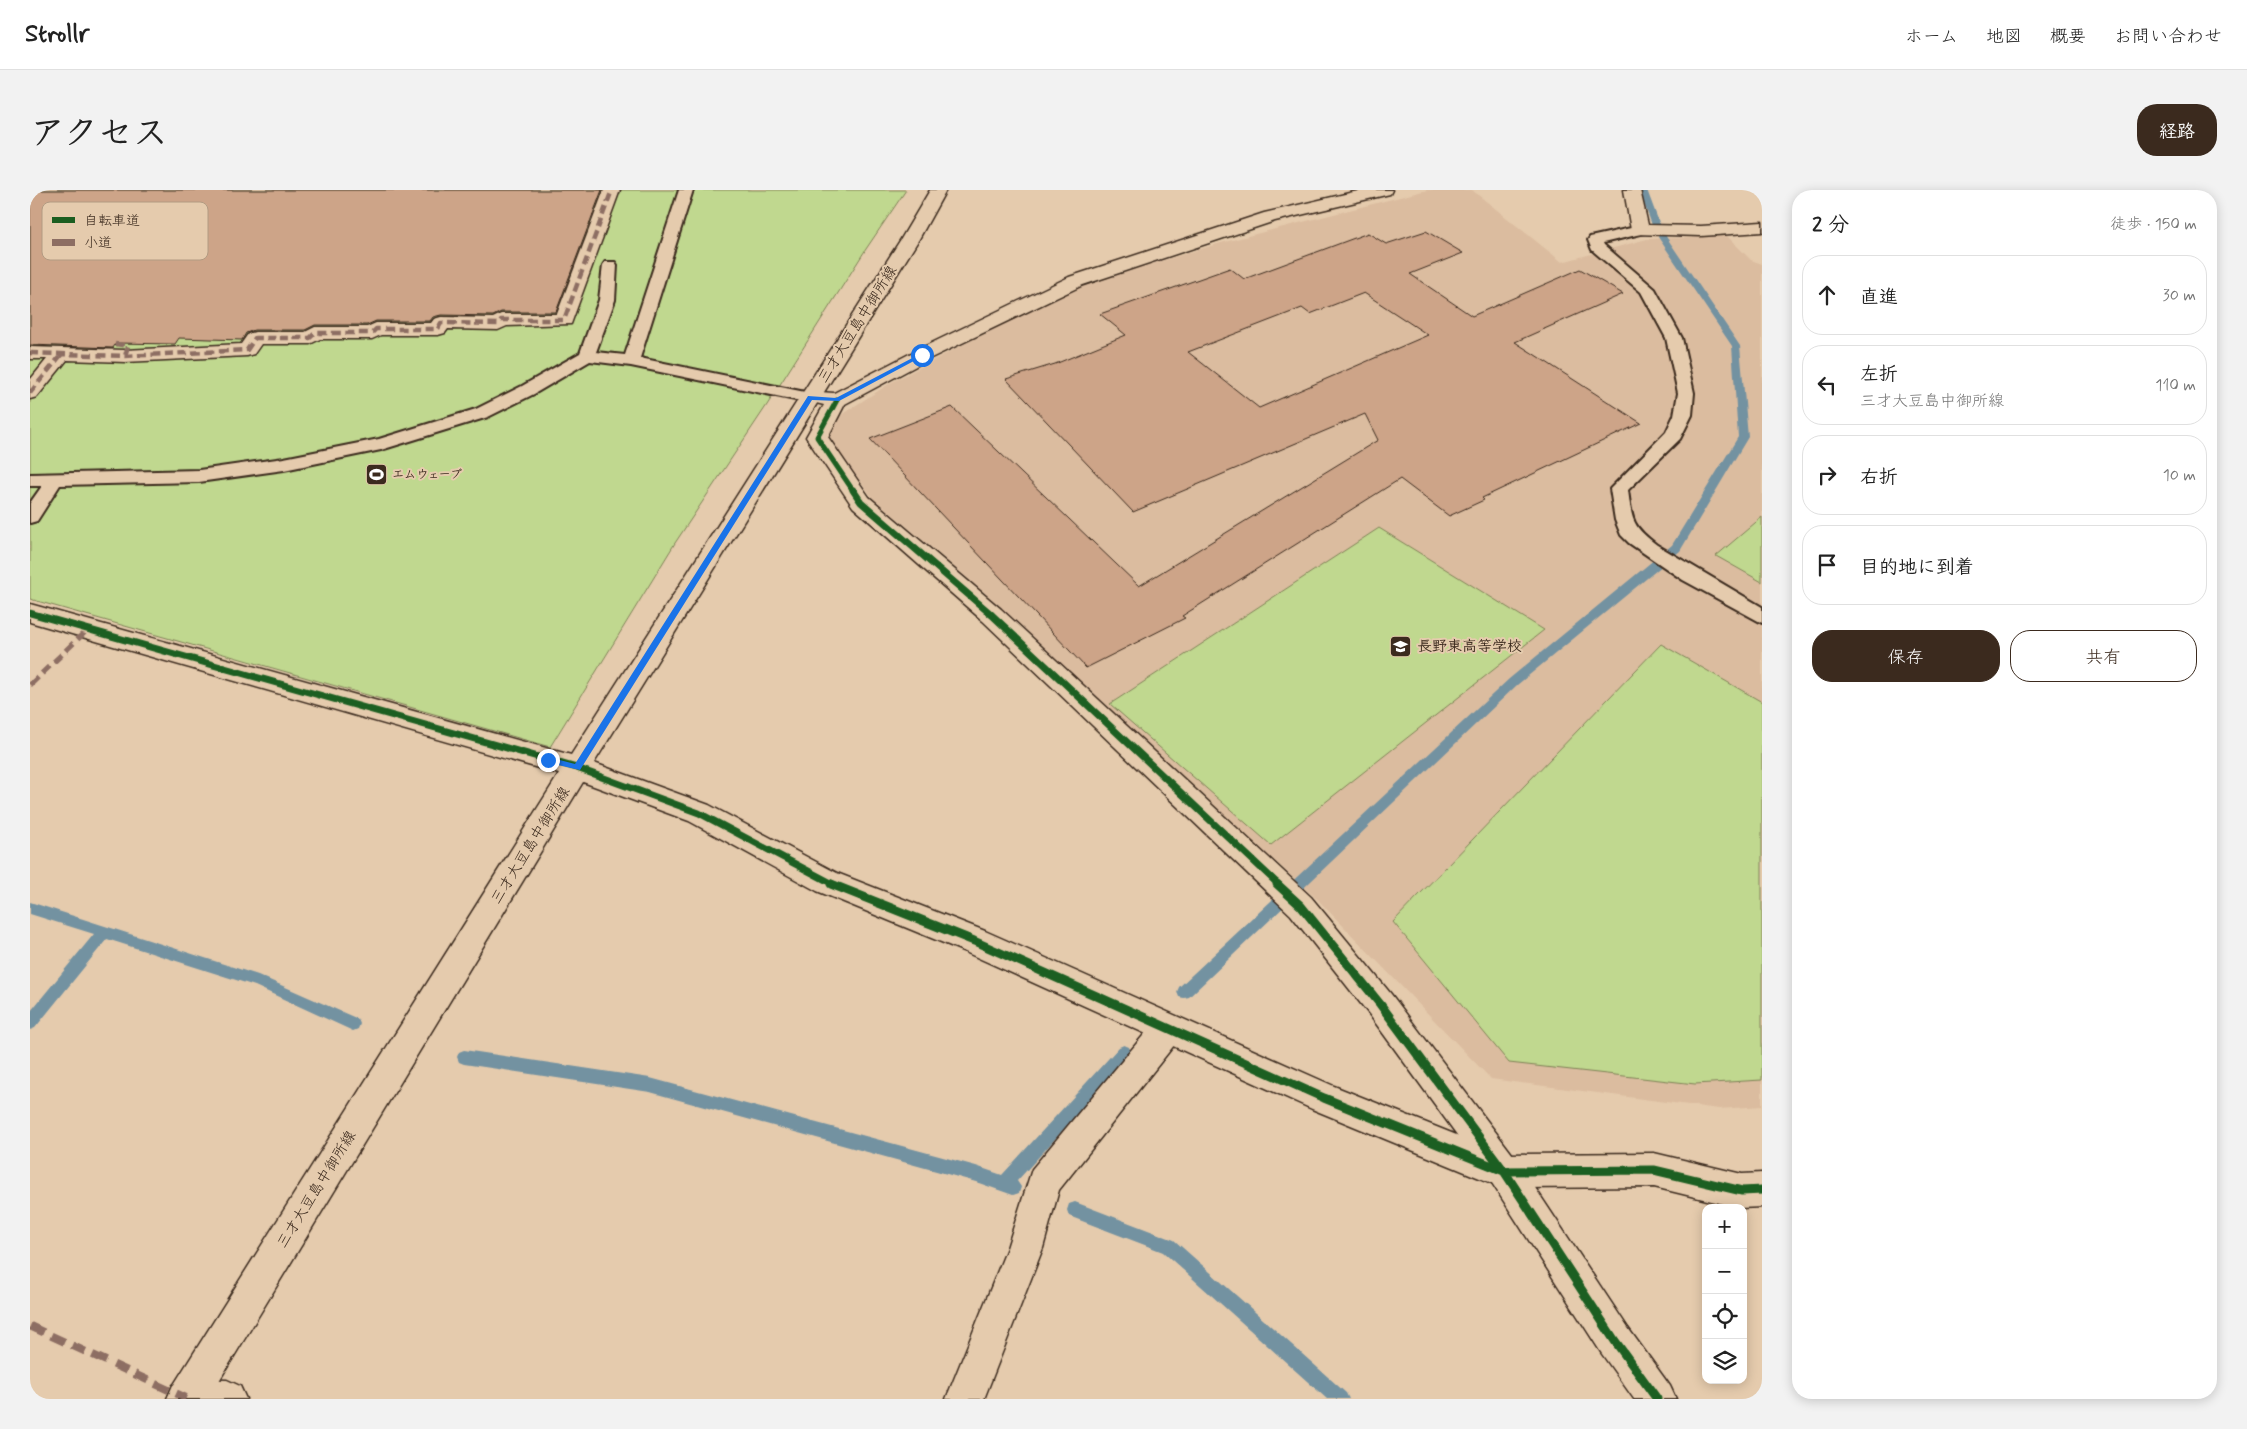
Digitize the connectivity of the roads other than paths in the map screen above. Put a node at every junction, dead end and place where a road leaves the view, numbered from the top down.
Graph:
1 (612, 190) edge
2 (686, 190) edge
3 (938, 190) edge
4 (1384, 190) edge
5 (1632, 190) edge
6 (1762, 227) edge
7 (1640, 230) junction
8 (610, 265) dead end
9 (30, 353) edge
10 (61, 355) junction
11 (587, 356) junction
12 (631, 361) junction
13 (30, 394) edge
14 (810, 398) junction
15 (837, 400) junction
16 (30, 480) edge
17 (54, 481) junction
18 (30, 517) edge
19 (30, 613) edge
20 (1762, 616) edge
21 (577, 768) junction
22 (1168, 1029) junction
23 (1504, 1171) junction
24 (1762, 1190) edge
25 (186, 1398) edge
26 (227, 1399) edge
27 (964, 1399) edge
28 (1656, 1399) edge

1 - 10 street
2 - 12 lane
3 - 14 street, 三才大豆島中御所線
4 - 15 street
5 - 7 street
6 - 7 street
7 - 20 lane
8 - 11 lane
9 - 10 street
10 - 13 street
11 - 12 lane
11 - 17 lane
12 - 14 lane
14 - 15 street
14 - 21 street, 三才大豆島中御所線
15 - 23 street
16 - 17 lane
17 - 18 lane
19 - 21 street
21 - 22 street
21 - 25 street, 三才大豆島中御所線
22 - 23 street
22 - 27 street
23 - 24 street
23 - 28 street
25 - 26 street

